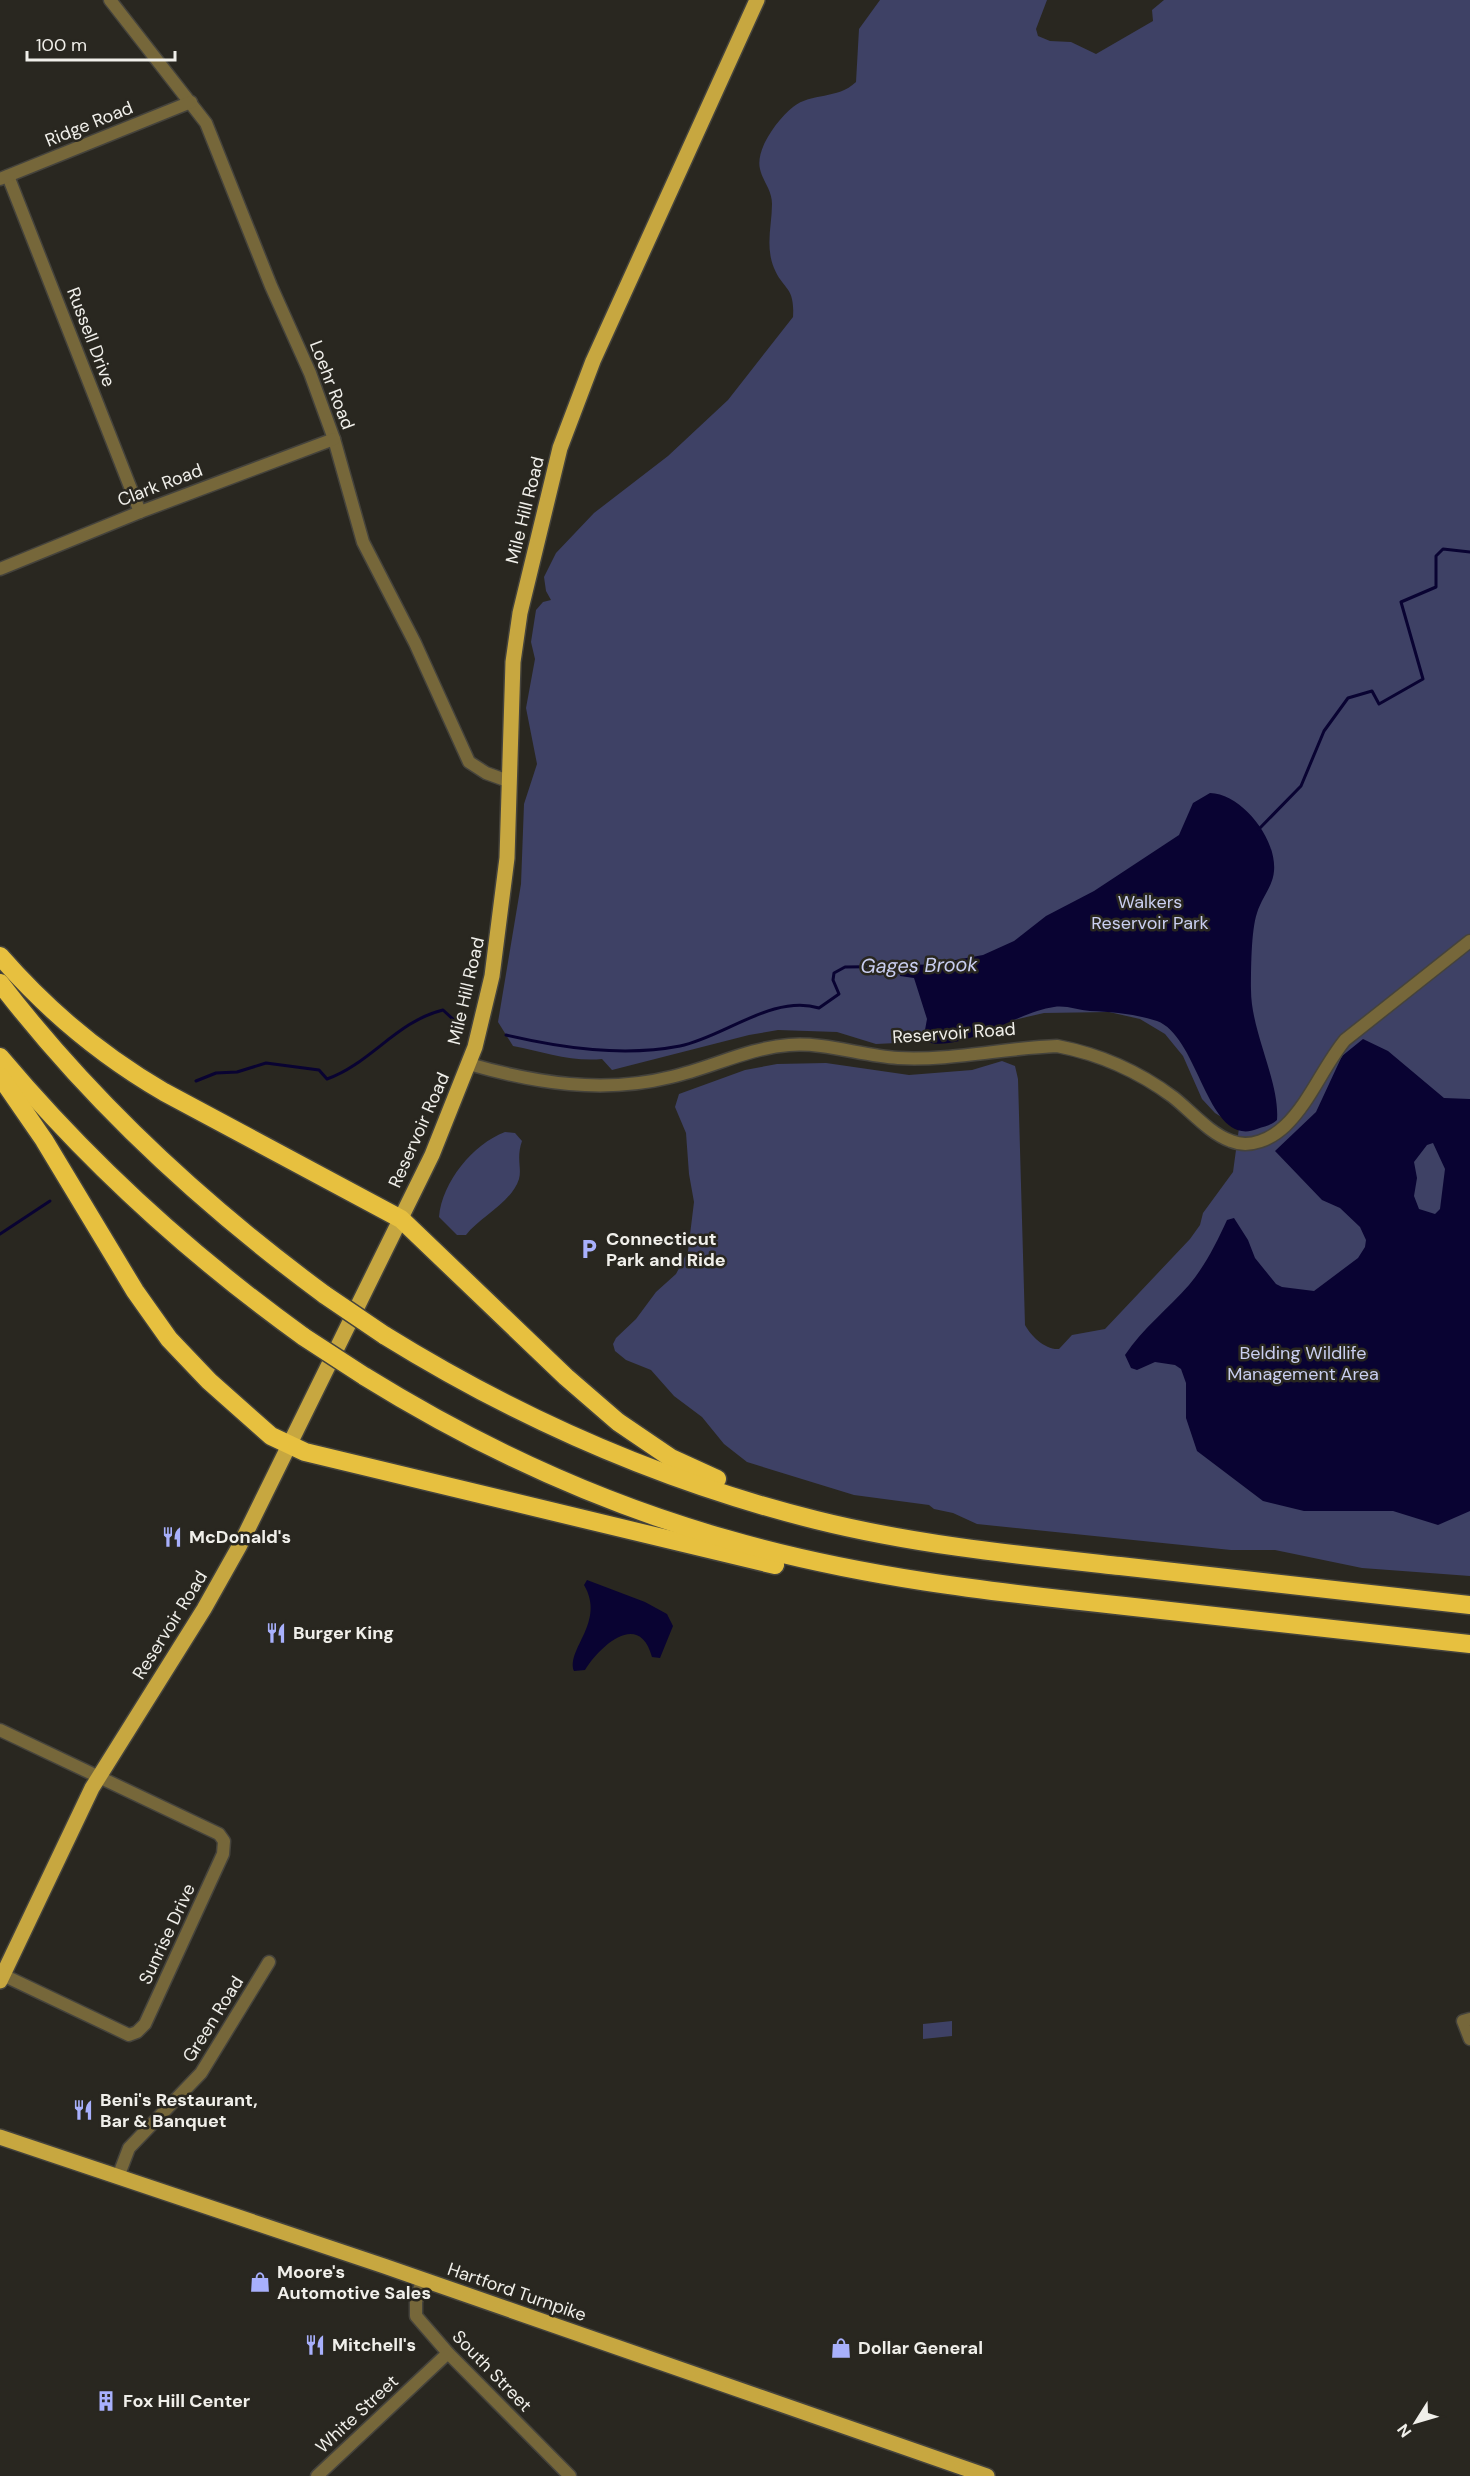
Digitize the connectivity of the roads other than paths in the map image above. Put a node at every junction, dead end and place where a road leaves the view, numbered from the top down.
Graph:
1 (110, 0) edge
2 (757, 0) edge
3 (191, 102) junction
4 (4, 178) edge
5 (334, 439) junction
6 (140, 512) junction
7 (0, 569) edge
8 (508, 781) junction
9 (1470, 941) edge
10 (0, 956) edge
11 (0, 983) edge
12 (0, 1057) edge
13 (468, 1064) junction
14 (0, 1077) edge
15 (401, 1220) junction
16 (289, 1447) junction
17 (767, 1506) junction
18 (833, 1566) junction
19 (1470, 1605) edge
20 (1470, 1644) edge
21 (0, 1730) edge
22 (99, 1775) junction
23 (269, 1962) dead end
24 (2, 1978) edge
25 (1466, 2020) edge
26 (1470, 2039) edge
27 (0, 2137) edge
28 (118, 2177) junction
29 (422, 2280) junction
30 (448, 2353) junction
31 (317, 2476) edge
32 (570, 2476) edge
33 (987, 2476) edge

1 - 3 street, Loehr Road
2 - 8 main road, Mile Hill Road
3 - 4 street, Ridge Road
3 - 5 street, Loehr Road
4 - 6 street, Russell Drive
5 - 6 street, Clark Road
5 - 8 street, Loehr Road
6 - 7 street, Clark Road
8 - 13 main road, Mile Hill Road
9 - 13 street, Reservoir Road
10 - 15 highway
11 - 17 highway, bridge
12 - 18 highway, bridge
13 - 15 main road, Reservoir Road
14 - 16 highway
15 - 16 main road, Reservoir Road
15 - 17 highway
16 - 18 highway
16 - 22 main road, Reservoir Road
17 - 19 highway
18 - 20 highway
21 - 22 street
22 - 24 main road, Reservoir Road
22 - 24 street, Sunrise Drive
23 - 28 street, Green Road
25 - 26 street
27 - 28 main road, Hartford Turnpike
28 - 29 main road, Hartford Turnpike
29 - 30 street, South Street
29 - 33 main road, Hartford Turnpike
30 - 31 street, White Street
30 - 32 street, South Street

